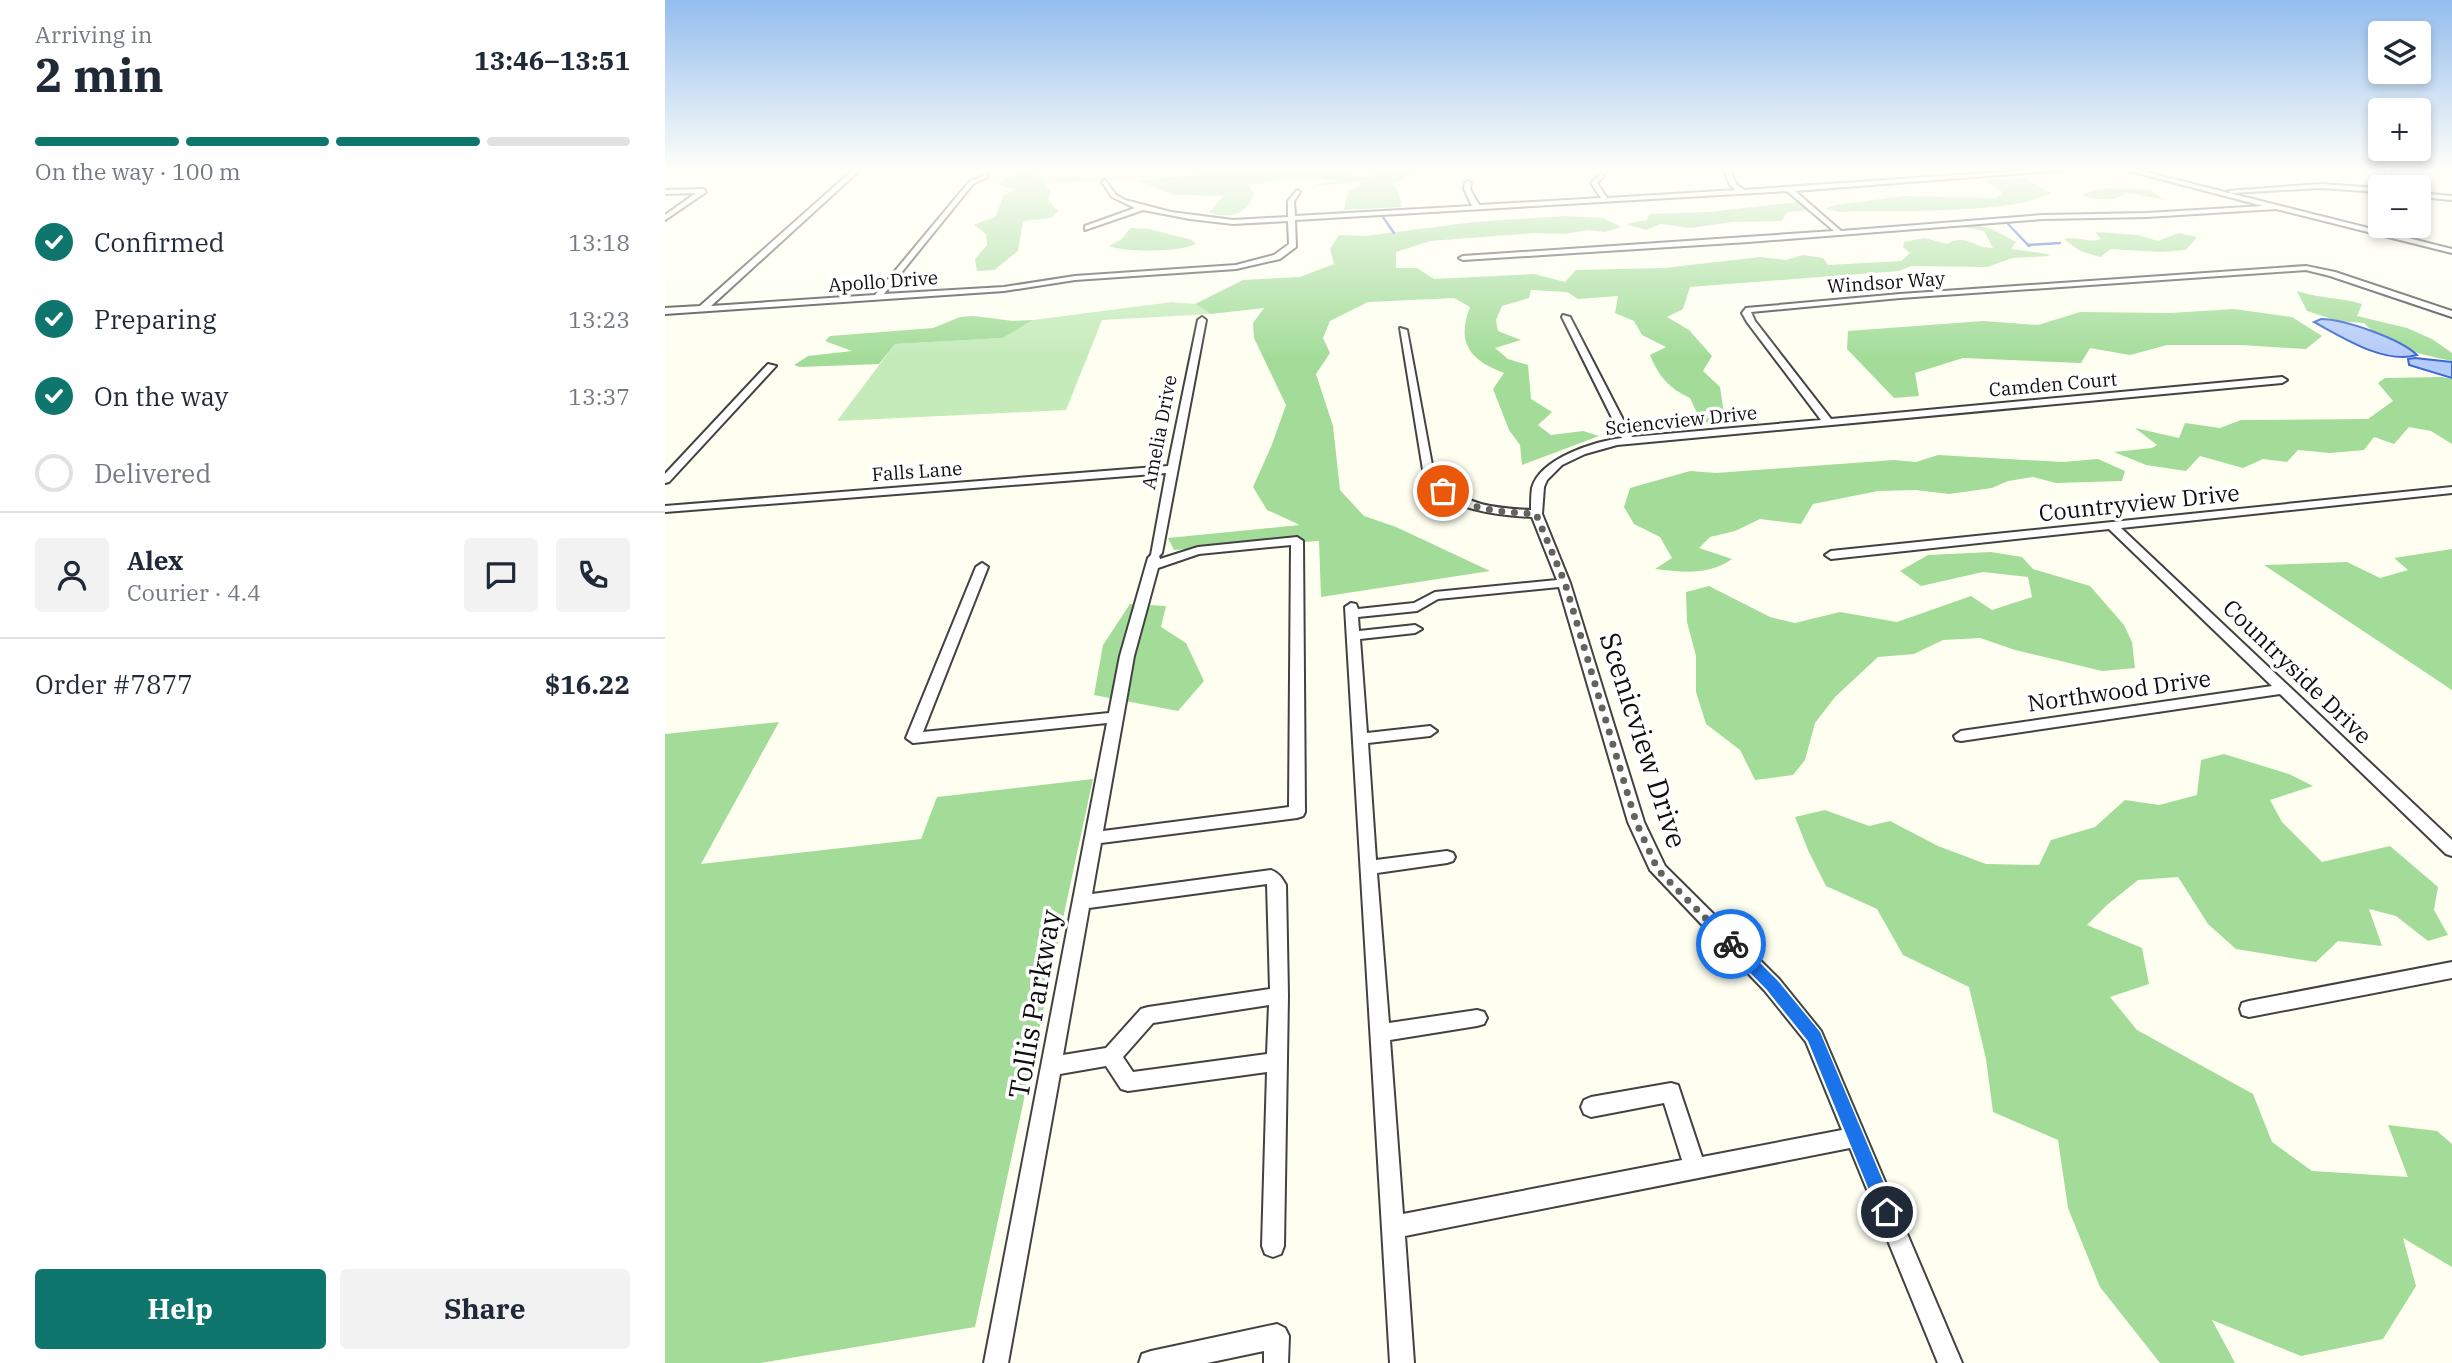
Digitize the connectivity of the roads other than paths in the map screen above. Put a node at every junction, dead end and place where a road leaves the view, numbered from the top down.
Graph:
1 (787, 233) edge
2 (930, 233) edge
3 (1293, 233) edge
4 (1822, 233) edge
5 (2378, 233) edge
6 (2452, 251) edge
7 (1463, 258) dead end
8 (877, 298) junction
9 (703, 308) junction
10 (665, 311) edge
11 (2452, 314) edge
12 (1566, 317) dead end
13 (1202, 320) dead end
14 (1403, 330) dead end
15 (771, 366) dead end
16 (2282, 380) dead end
17 (1828, 422) junction
18 (1629, 441) junction
19 (1171, 469) junction
20 (665, 480) edge
21 (2452, 490) edge
22 (665, 509) edge
23 (1536, 514) junction
24 (2112, 526) junction
25 (1831, 555) dead end
26 (1154, 559) junction
27 (982, 567) dead end
28 (1565, 583) junction
29 (1415, 629) dead end
30 (1353, 636) junction
31 (1127, 656) joint
32 (2284, 689) junction
33 (1116, 717) junction
34 (1430, 731) dead end
35 (1961, 736) dead end
36 (1360, 739) junction
37 (1094, 838) junction
38 (2452, 850) edge
39 (1447, 857) dead end
40 (1368, 868) junction
41 (1081, 902) junction
42 (2452, 970) edge
43 (1279, 996) junction
44 (2249, 1009) dead end
45 (1476, 1018) dead end
46 (1379, 1033) junction
47 (1111, 1056) junction
48 (1277, 1062) junction
49 (1051, 1066) junction
50 (1591, 1107) dead end
51 (1856, 1137) junction
52 (1695, 1168) junction
53 (1392, 1227) junction
54 (1273, 1246) dead end
55 (996, 1363) edge
56 (1151, 1363) edge
57 (1276, 1363) edge
58 (1402, 1363) edge
59 (1950, 1363) edge

1 - 9 street
2 - 8 street
3 - 8 street, Apollo Drive
4 - 7 street
5 - 6 street
8 - 9 street, Apollo Drive
9 - 10 street, Apollo Drive
11 - 17 street, Windsor Way
12 - 18 street
13 - 19 street, Amelia Drive
14 - 23 street
15 - 20 street
16 - 17 street, Camden Court
17 - 18 street, Sciencview Drive
18 - 23 street, Sciencview Drive
19 - 22 street, Falls Lane
19 - 26 street, Amelia Drive
21 - 24 street, Countryview Drive
23 - 28 street, Scenicview Drive
24 - 25 street, Countryview Drive
24 - 32 street, Countryside Drive
26 - 31 street, Amelia Drive
26 - 37 street
27 - 33 street
28 - 30 street
28 - 51 street, Scenicview Drive
29 - 30 street
30 - 36 street
31 - 33 street, Tollis Parkway
32 - 35 street, Northwood Drive
32 - 38 street, Countryside Drive
33 - 37 street, Tollis Parkway
34 - 36 street
36 - 40 street
37 - 41 street, Tollis Parkway
39 - 40 street
40 - 46 street
41 - 43 street
41 - 49 street, Tollis Parkway
42 - 44 street
43 - 47 street
43 - 48 street
45 - 46 street
46 - 53 street
47 - 48 street
47 - 49 street
48 - 54 street
49 - 55 street, Tollis Parkway
50 - 52 street
51 - 52 street
51 - 59 street, Scenicview Drive
52 - 53 street
53 - 58 street
56 - 57 street

